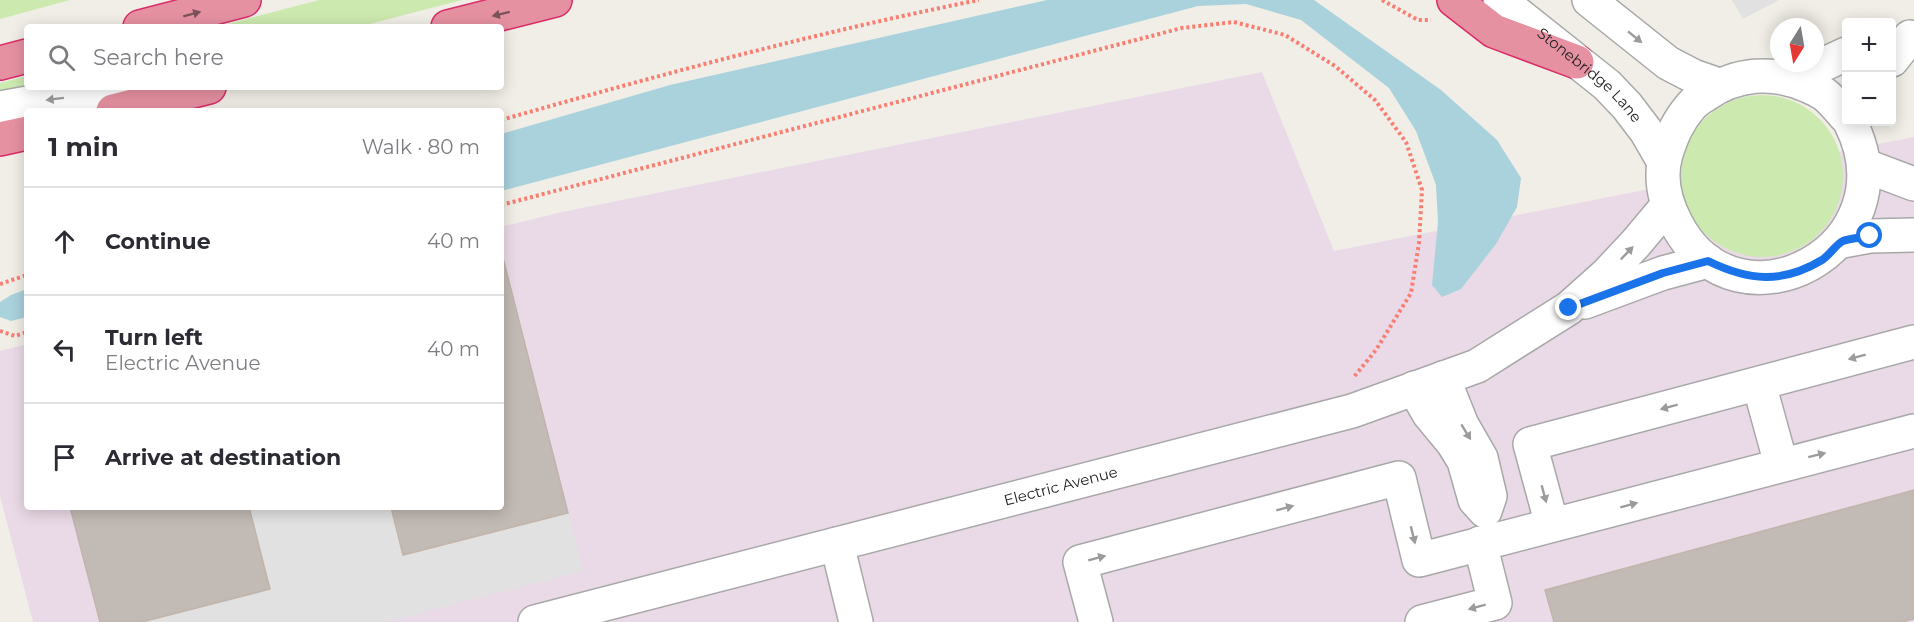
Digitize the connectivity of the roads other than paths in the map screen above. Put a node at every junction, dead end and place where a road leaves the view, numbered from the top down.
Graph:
1 (244, 0) edge
2 (555, 0) edge
3 (1500, 0) edge
4 (1589, 0) edge
5 (1443, 10) edge
6 (152, 24) edge
7 (460, 24) edge
8 (1842, 56) edge
9 (24, 57) edge
10 (1577, 62) junction
11 (0, 63) edge
12 (1792, 79) junction
13 (1719, 85) junction
14 (129, 90) edge
15 (197, 90) edge
16 (35, 108) edge
17 (125, 108) edge
18 (1842, 113) edge
19 (24, 117) edge
20 (1852, 126) edge
21 (6, 133) edge
22 (1664, 162) junction
23 (1866, 166) junction
24 (1914, 184) edge
25 (1667, 206) junction
26 (1914, 235) edge
27 (1843, 241) junction
28 (1708, 261) junction
29 (1569, 308) junction
30 (1914, 342) edge
31 (1429, 383) junction
32 (1759, 384) junction
33 (1914, 431) edge
34 (1781, 464) junction
35 (1552, 525) junction
36 (1487, 531) junction
37 (837, 544) junction
38 (535, 622) edge
39 (856, 622) edge
40 (1096, 622) edge
41 (1422, 622) edge

6 -> 1 highway
2 -> 7 highway
3 - 10 street, Stonebridge Lane
4 -> 13 street
5 - 10 highway
8 - 12 street
9 - 11 highway
10 - 22 street, Stonebridge Lane
12 - 13 street
12 - 18 street
13 - 22 street
14 -> 16 street
15 - 17 highway
19 -> 21 street
20 - 23 street
22 - 25 street
23 - 24 street
23 - 27 street
25 - 28 street
29 -> 25 street, Electric Avenue
26 - 27 street
27 - 28 street
28 - 29 street, Electric Avenue
29 - 31 street, Electric Avenue
30 -> 32 street
31 - 36 street
31 - 37 street, Electric Avenue
32 - 34 street
32 -> 35 street
34 -> 33 street
35 -> 34 street
35 - 36 street
40 -> 36 street
36 -> 41 street
37 - 38 street, Electric Avenue
37 - 39 street

